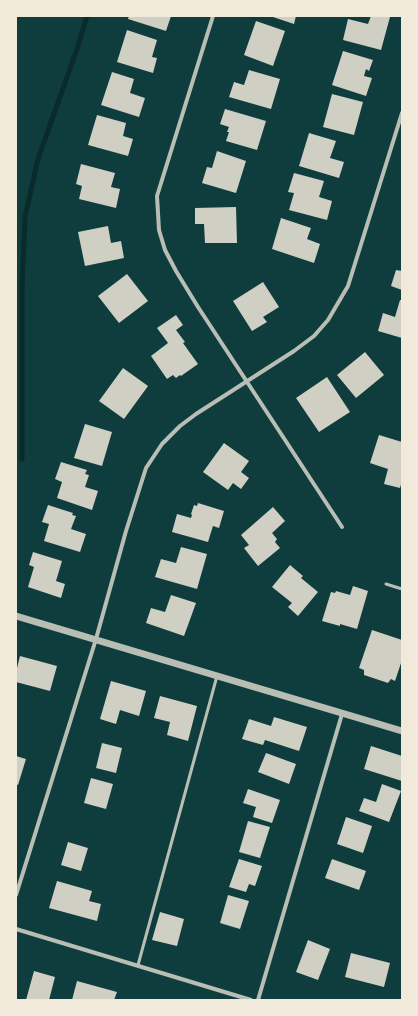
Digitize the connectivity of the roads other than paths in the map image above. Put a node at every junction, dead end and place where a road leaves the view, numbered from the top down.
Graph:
1 (213, 16) edge
2 (402, 113) edge
3 (247, 382) junction
4 (342, 527) dead end
5 (386, 584) dead end
6 (402, 589) edge
7 (16, 616) edge
8 (96, 639) junction
9 (217, 676) junction
10 (342, 714) junction
11 (402, 731) edge
12 (16, 895) edge
13 (16, 929) edge
14 (138, 965) junction
15 (251, 1000) edge
16 (258, 1000) edge

1 - 3 street
2 - 3 street
3 - 4 street
3 - 8 street
5 - 6 lane
7 - 8 street
8 - 9 street
8 - 12 street
9 - 10 street
9 - 14 lane
10 - 11 street
10 - 16 street
13 - 14 street
14 - 15 street

